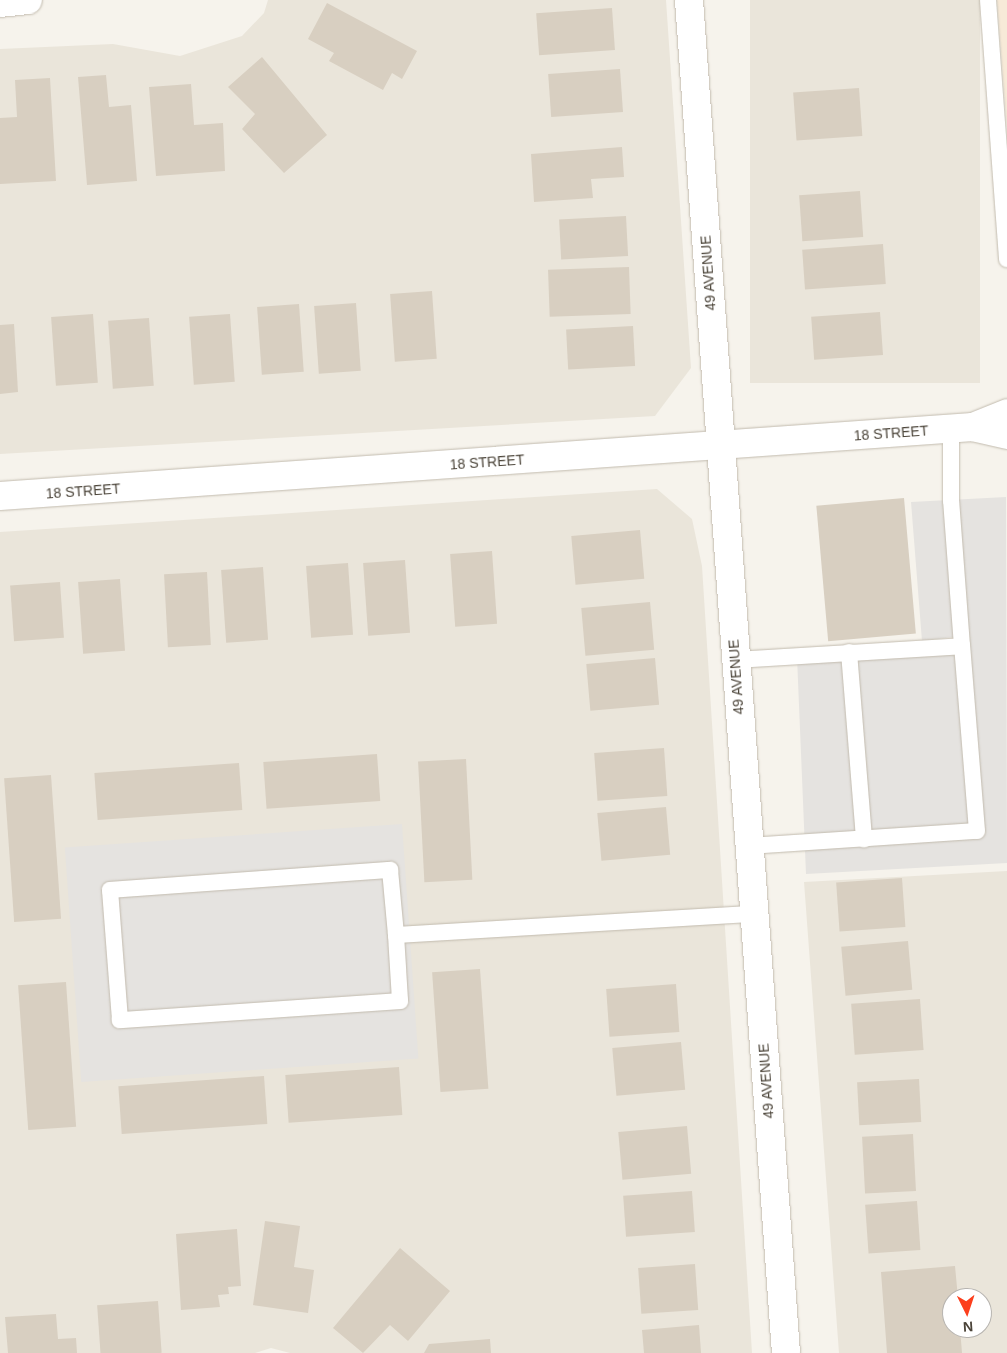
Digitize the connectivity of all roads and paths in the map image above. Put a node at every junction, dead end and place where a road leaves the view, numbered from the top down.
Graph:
1 (28, 0) edge
2 (689, 0) edge
3 (988, 0) edge
4 (0, 3) edge
5 (1007, 259) edge
6 (1007, 413) edge
7 (962, 428) junction
8 (1007, 435) edge
9 (719, 445) junction
10 (0, 496) edge
11 (962, 646) junction
12 (849, 652) junction
13 (735, 660) junction
14 (864, 839) junction
15 (749, 846) junction
16 (754, 914) junction
17 (396, 935) junction
18 (786, 1353) edge

1 - 4 street
2 - 9 street, 49 AVENUE
3 - 5 lane
6 - 7 street, 18 STREET
7 - 8 street, 18 STREET
7 - 9 street, 18 STREET
7 - 11 lane
9 - 10 street, 18 STREET
9 - 13 street, 49 AVENUE
11 - 12 lane
11 - 14 lane
12 - 13 lane
12 - 14 lane
13 - 15 street, 49 AVENUE
14 - 15 lane
15 - 16 street, 49 AVENUE
16 - 17 lane
16 - 18 street, 49 AVENUE
17 - 17 lane

